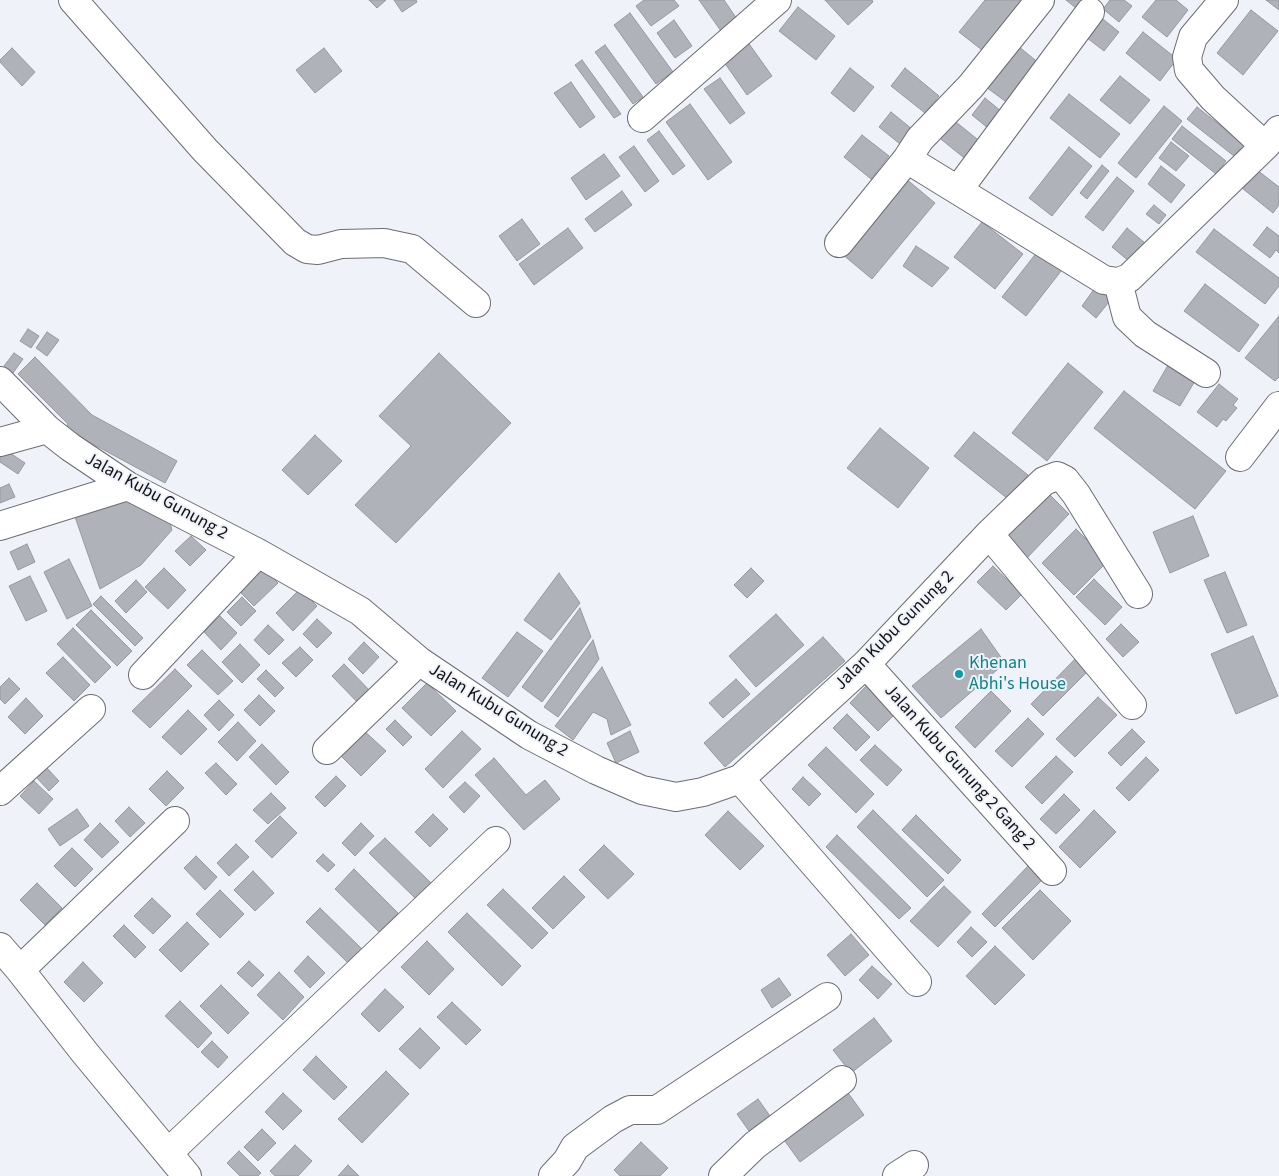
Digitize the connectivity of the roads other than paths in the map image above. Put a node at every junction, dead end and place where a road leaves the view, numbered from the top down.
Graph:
1 (73, 0) edge
2 (777, 0) edge
3 (1040, 0) edge
4 (1224, 0) edge
5 (755, 9) edge
6 (1090, 12) dead end
7 (642, 118) dead end
8 (1275, 136) edge
9 (907, 159) junction
10 (958, 190) junction
11 (839, 243) dead end
12 (1118, 282) junction
13 (476, 303) dead end
14 (1206, 373) dead end
15 (0, 381) edge
16 (1279, 406) edge
17 (47, 429) junction
18 (0, 442) edge
19 (1240, 458) dead end
20 (128, 486) junction
21 (0, 526) edge
22 (989, 534) junction
23 (258, 553) junction
24 (1138, 594) dead end
25 (419, 661) junction
26 (866, 664) junction
27 (143, 675) dead end
28 (1132, 705) dead end
29 (90, 709) dead end
30 (327, 750) dead end
31 (740, 778) junction
32 (0, 791) edge
33 (175, 821) dead end
34 (496, 841) dead end
35 (1052, 871) dead end
36 (0, 947) edge
37 (20, 970) junction
38 (917, 982) dead end
39 (827, 998) dead end
40 (842, 1080) dead end
41 (169, 1152) junction
42 (187, 1176) edge
43 (553, 1176) edge
44 (723, 1176) edge

1 - 13 street
2 - 5 street
3 - 9 street
4 - 8 street
5 - 7 street
6 - 10 street
8 - 12 street
9 - 10 street
9 - 11 street
10 - 12 street
12 - 14 street
15 - 17 street, Jalan Kubu Gunung 2
16 - 19 street
17 - 18 street
17 - 20 street, Jalan Kubu Gunung 2
20 - 21 street
20 - 23 street, Jalan Kubu Gunung 2
22 - 24 street, Jalan Kubu Gunung 2
22 - 26 street, Jalan Kubu Gunung 2
22 - 28 street
23 - 25 street, Jalan Kubu Gunung 2
23 - 27 street
25 - 30 street
25 - 31 street, Jalan Kubu Gunung 2
26 - 31 street, Jalan Kubu Gunung 2
26 - 35 street, Jalan Kubu Gunung 2 Gang 2
29 - 32 street
31 - 38 street
33 - 37 street
34 - 41 street
36 - 37 street
37 - 41 street
39 - 43 street
40 - 44 street
41 - 42 street

